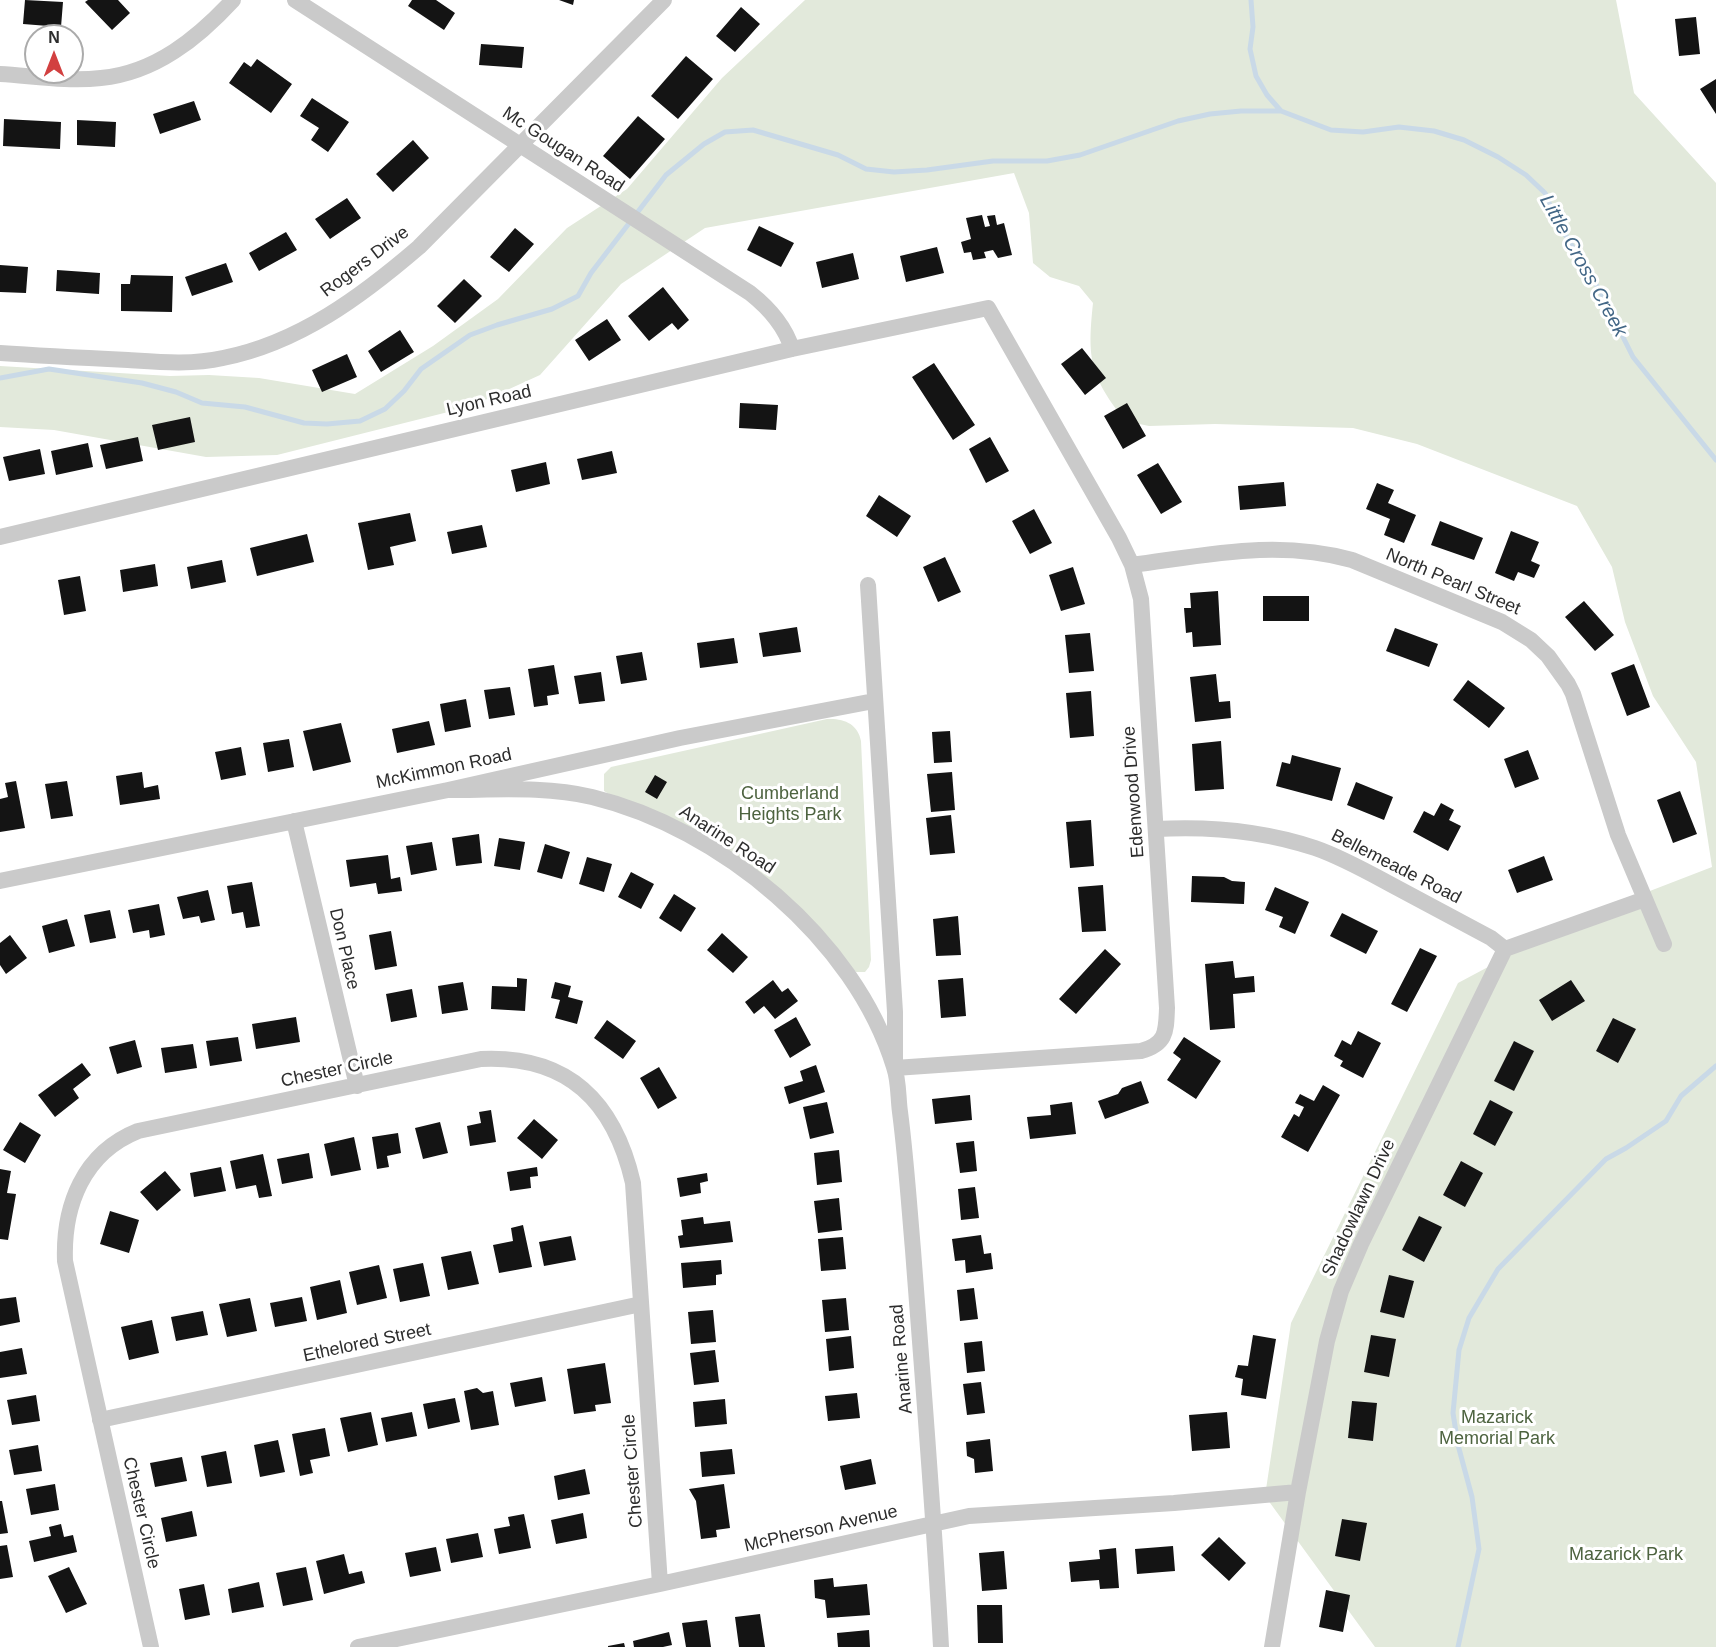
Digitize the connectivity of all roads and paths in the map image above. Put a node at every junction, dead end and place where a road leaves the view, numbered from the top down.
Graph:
1 (233, 0) edge
2 (295, 0) edge
3 (664, 0) edge
4 (0, 74) edge
5 (520, 145) junction
6 (988, 308) joint
7 (792, 349) junction
8 (0, 353) edge
9 (0, 537) edge
10 (1132, 566) junction
11 (868, 585) dead end
12 (874, 701) junction
13 (448, 790) junction
14 (294, 821) junction
15 (1156, 829) junction
16 (21, 877) junction
17 (0, 881) edge
18 (0, 889) edge
19 (1645, 899) junction
20 (1664, 945) dead end
21 (1505, 949) junction
22 (895, 1068) junction
23 (357, 1086) junction
24 (641, 1304) junction
25 (100, 1420) junction
26 (1298, 1492) junction
27 (934, 1524) junction
28 (660, 1584) junction
29 (151, 1647) edge
30 (358, 1647) edge
31 (941, 1647) edge
32 (1272, 1647) edge

1 - 4 street
2 - 5 street, Mc Gougan Road
3 - 5 street, Rogers Drive
5 - 7 street, Mc Gougan Road
5 - 8 street, Rogers Drive
6 - 7 street, Lyon Road
6 - 10 street, Edenwood Drive
7 - 9 street, Lyon Road
10 - 15 street, Edenwood Drive
10 - 19 street, North Pearl Street
11 - 12 street, Anarine Road
12 - 13 street, McKimmon Road
12 - 22 street, Anarine Road
13 - 14 street, McKimmon Road
13 - 22 street, Anarine Road
14 - 16 street, McKimmon Road
14 - 23 street, Don Place
15 - 21 street, Bellemeade Road
15 - 22 street, Edenwood Drive
16 - 17 street, McKimmon Road
16 - 18 street, McKimmon Road
19 - 20 street, North Pearl Street
19 - 21 street
21 - 26 street, Shadowlawn Drive
22 - 27 street, Anarine Road
23 - 24 street, Chester Circle
23 - 25 street, Chester Circle
24 - 25 street, Ethelored Street
24 - 28 street, Chester Circle
25 - 29 street, Chester Circle
26 - 27 street, McPherson Avenue
26 - 32 street, Shadowlawn Drive
27 - 28 street, McPherson Avenue
27 - 31 street, Anarine Road
28 - 30 street, McPherson Avenue

